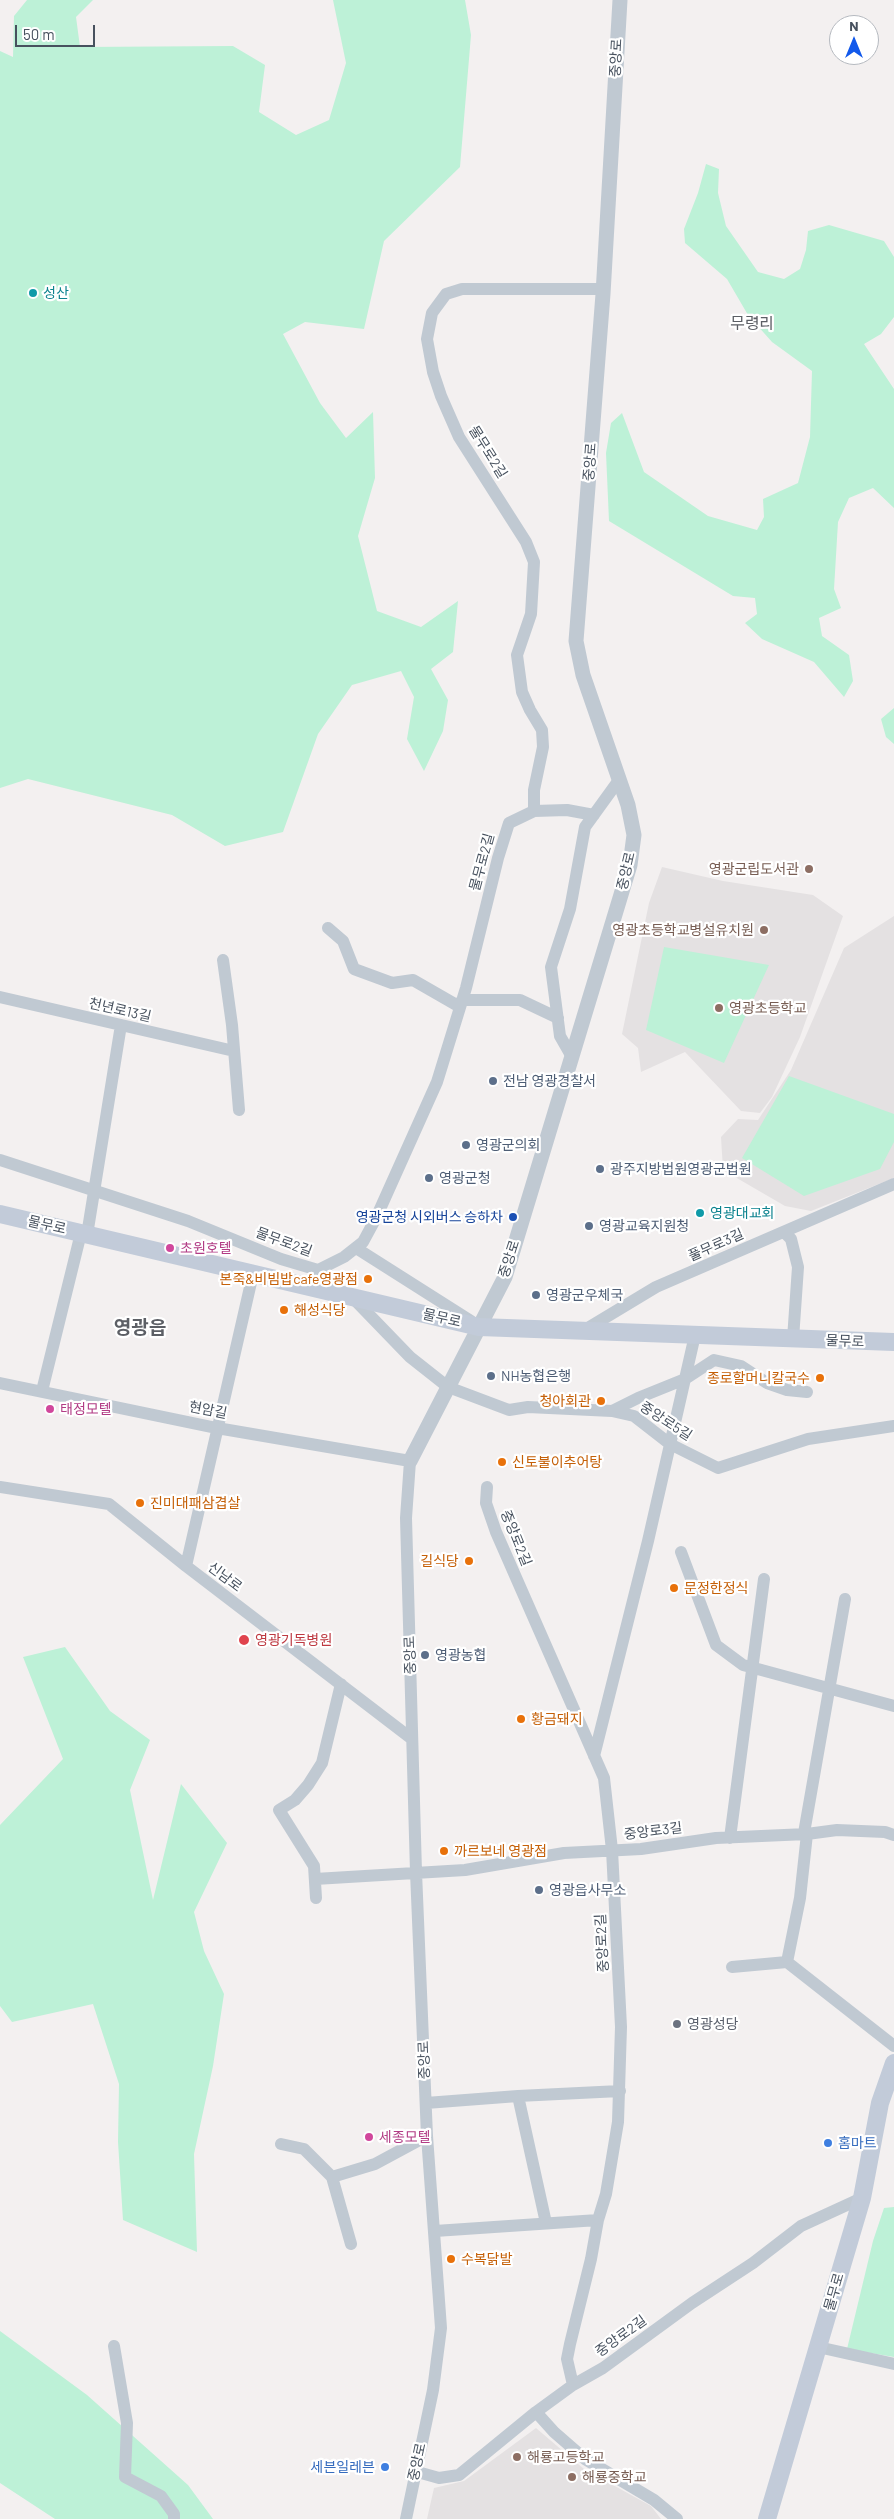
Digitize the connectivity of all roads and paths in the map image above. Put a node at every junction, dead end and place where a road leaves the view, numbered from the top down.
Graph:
1 (620, 0) edge
2 (604, 289) junction
3 (619, 780) junction
4 (534, 811) junction
5 (594, 815) junction
6 (328, 928) dead end
7 (223, 960) dead end
8 (0, 997) edge
9 (461, 1004) junction
10 (558, 1018) junction
11 (121, 1026) junction
12 (234, 1051) junction
13 (572, 1057) junction
14 (238, 1110) dead end
15 (0, 1160) edge
16 (894, 1184) edge
17 (94, 1190) junction
18 (0, 1214) edge
19 (784, 1232) junction
20 (84, 1234) junction
21 (356, 1248) junction
22 (253, 1274) junction
23 (352, 1297) junction
24 (479, 1327) junction
25 (583, 1331) junction
26 (694, 1335) junction
27 (793, 1339) junction
28 (894, 1342) edge
29 (685, 1379) junction
30 (0, 1383) edge
31 (448, 1387) junction
32 (42, 1391) junction
33 (807, 1392) dead end
34 (612, 1411) junction
35 (894, 1426) edge
36 (217, 1428) junction
37 (670, 1444) junction
38 (410, 1461) junction
39 (487, 1486) dead end
40 (0, 1487) edge
41 (681, 1552) dead end
42 (186, 1566) junction
43 (764, 1579) dead end
44 (845, 1599) dead end
45 (752, 1667) junction
46 (341, 1684) junction
47 (830, 1688) junction
48 (894, 1706) edge
49 (412, 1739) junction
50 (594, 1756) junction
51 (806, 1833) junction
52 (894, 1835) edge
53 (730, 1838) junction
54 (612, 1850) junction
55 (416, 1872) junction
56 (315, 1879) junction
57 (316, 1898) dead end
58 (787, 1962) junction
59 (732, 1967) dead end
60 (894, 2046) edge
61 (894, 2063) edge
62 (620, 2091) junction
63 (518, 2096) junction
64 (426, 2103) junction
65 (427, 2136) junction
66 (281, 2144) dead end
67 (332, 2177) junction
68 (862, 2198) junction
69 (598, 2220) junction
70 (546, 2223) junction
71 (435, 2231) junction
72 (351, 2244) dead end
73 (114, 2346) dead end
74 (818, 2347) junction
75 (894, 2364) edge
76 (574, 2385) junction
77 (536, 2412) junction
78 (414, 2471) junction
79 (174, 2519) edge
80 (406, 2519) edge
81 (677, 2519) edge
82 (767, 2519) edge

1 - 2 street, 중앙로
2 - 3 street, 중앙로
2 - 4 street, 물무로2길
3 - 5 street
3 - 13 street, 중앙로
4 - 5 street
4 - 9 street, 물무로2길
5 - 10 street
6 - 9 street
7 - 12 street
8 - 11 street, 천년로13길
9 - 10 street
9 - 21 street, 물무로2길
10 - 13 street
11 - 12 street, 천년로13길
11 - 17 street
12 - 14 street
13 - 24 street, 중앙로
15 - 17 street, 물무로2길
16 - 19 street, 풀무로3길
17 - 20 street
17 - 21 street, 물무로2길
18 - 20 main road, 물무로
19 - 25 street, 풀무로3길
19 - 27 street
20 - 22 main road, 물무로
20 - 32 street
21 - 24 street
22 - 23 main road, 물무로
22 - 36 street
23 - 24 main road, 물무로
23 - 31 street, 중앙로5길
24 - 25 main road, 물무로
24 - 31 street, 중앙로
25 - 26 main road, 물무로
26 - 27 main road, 물무로
26 - 29 street
27 - 28 main road, 물무로
29 - 33 street
29 - 34 street
29 - 37 street
30 - 32 street, 현암길
31 - 34 street, 중앙로5길
31 - 38 street, 중앙로
32 - 36 street, 현암길
34 - 37 street, 중앙로5길
35 - 37 street, 중앙로5길
36 - 38 street, 현암길
36 - 42 street
37 - 50 street
38 - 49 street, 중앙로
39 - 50 street, 중앙로2길
40 - 42 street, 신남로
41 - 45 street
42 - 46 street, 신남로
43 - 45 street
44 - 47 street
45 - 47 street
45 - 53 street
46 - 49 street, 신남로
46 - 56 street
47 - 48 street
47 - 51 street
49 - 55 street, 중앙로
50 - 54 street, 중앙로2길
51 - 52 street, 중앙로3길
51 - 53 street, 중앙로3길
51 - 58 street
53 - 54 street, 중앙로3길
54 - 55 street, 중앙로3길
54 - 62 street, 중앙로2길
55 - 56 street, 중앙로3길
55 - 64 street, 중앙로
56 - 57 street
58 - 59 street
58 - 60 street
61 - 68 main road, 물무로
62 - 63 street
62 - 69 street, 중앙로2길
63 - 64 street
63 - 70 street
64 - 65 street, 중앙로
65 - 67 street
65 - 71 street, 중앙로
66 - 67 street
67 - 72 street
68 - 74 main road, 물무로
68 - 76 street, 중앙로2길
69 - 70 street
69 - 76 street, 중앙로2길
70 - 71 street
71 - 78 street, 중앙로
73 - 79 street
74 - 75 street
74 - 82 main road, 물무로
76 - 77 street, 중앙로2길
77 - 78 street, 중앙로2길
77 - 81 street
78 - 80 street, 중앙로

